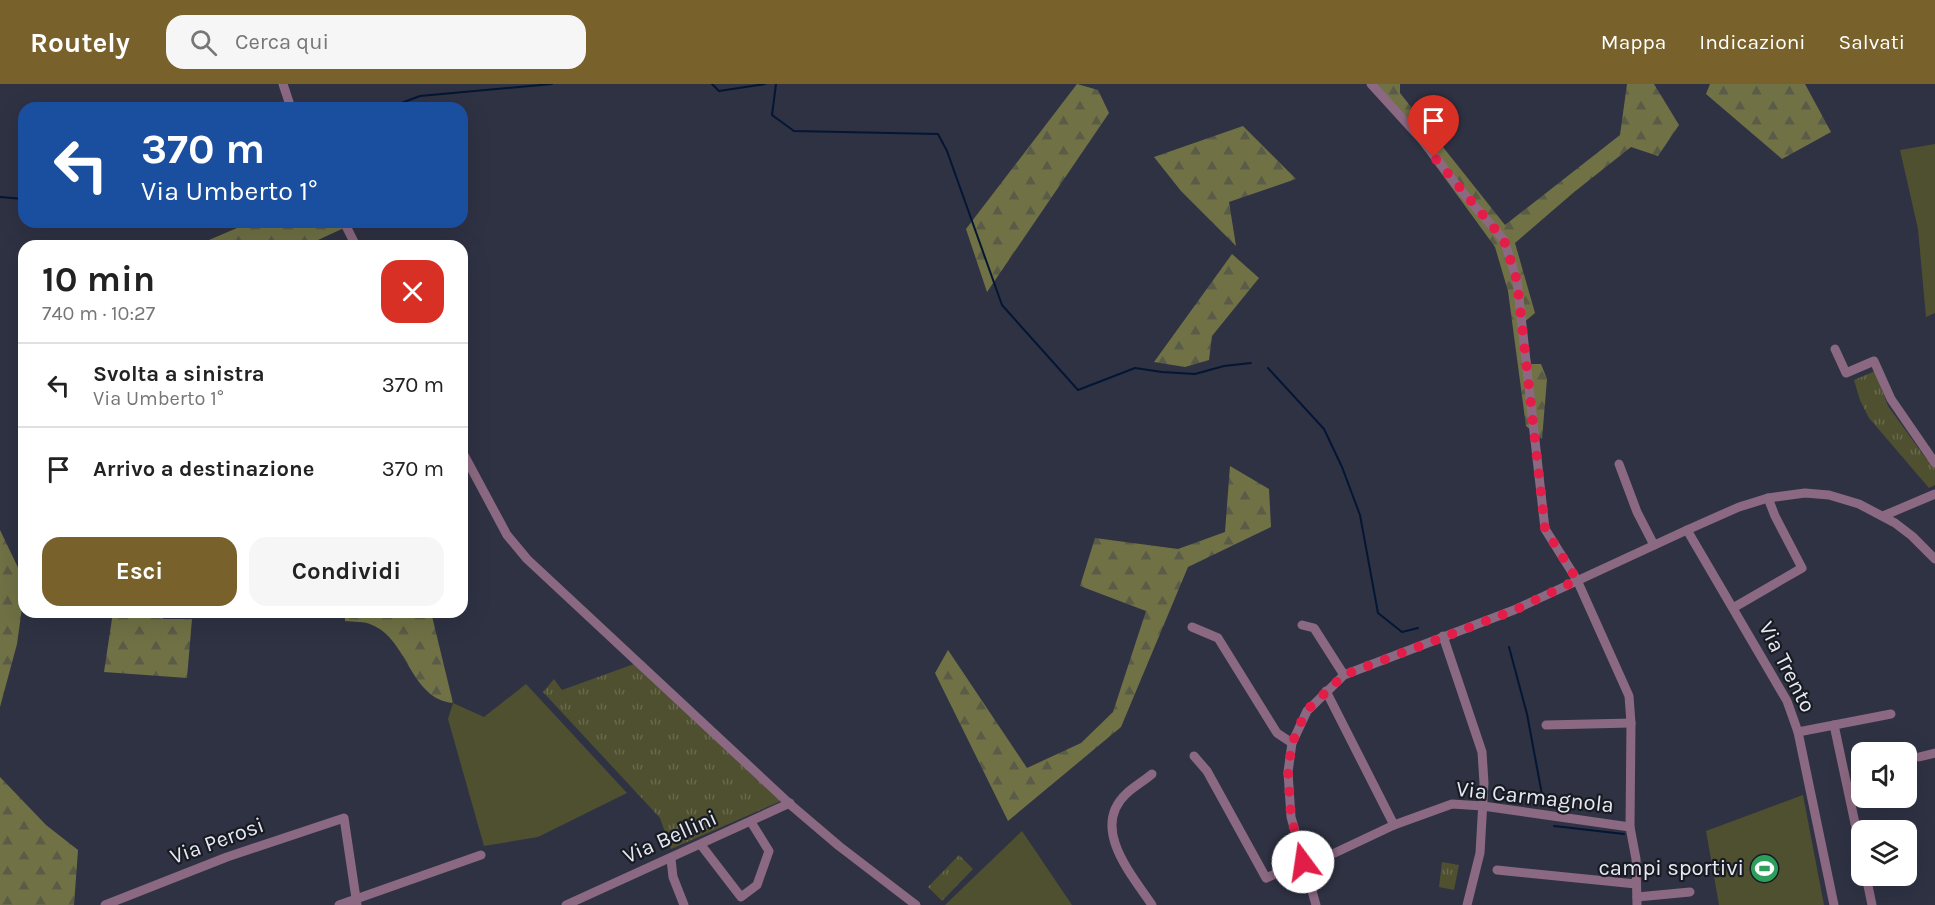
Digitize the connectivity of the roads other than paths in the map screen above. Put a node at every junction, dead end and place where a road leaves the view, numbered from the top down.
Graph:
1 (283, 84) edge
2 (1371, 84) edge
3 (289, 102) edge
4 (1835, 349) dead end
5 (468, 462) edge
6 (1935, 463) edge
7 (1618, 464) dead end
8 (1935, 494) edge
9 (1768, 498) junction
10 (1883, 516) junction
11 (1687, 530) junction
12 (1654, 545) junction
13 (1935, 559) edge
14 (1577, 580) junction
15 (1733, 608) junction
16 (1302, 625) dead end
17 (1191, 627) dead end
18 (1443, 636) junction
19 (1344, 675) junction
20 (1326, 691) junction
21 (1891, 714) dead end
22 (1631, 723) junction
23 (1546, 725) dead end
24 (1834, 725) junction
25 (1798, 732) junction
26 (1292, 743) junction
27 (1935, 753) edge
28 (1194, 756) dead end
29 (1919, 757) dead end
30 (1152, 774) dead end
31 (790, 803) junction
32 (1483, 806) junction
33 (1854, 820) edge
34 (751, 822) junction
35 (1394, 825) junction
36 (1630, 827) junction
37 (701, 845) junction
38 (482, 855) dead end
39 (671, 859) junction
40 (1304, 865) junction
41 (1497, 870) dead end
42 (1636, 884) junction
43 (1868, 886) edge
44 (1690, 892) dead end
45 (1637, 901) edge
46 (356, 902) edge
47 (105, 905) edge
48 (339, 905) edge
49 (566, 905) edge
50 (684, 905) edge
51 (916, 905) edge
52 (1152, 905) edge
53 (1316, 905) edge
54 (1467, 905) edge
55 (1834, 905) edge
56 (1872, 905) edge

1 - 3 street
2 - 14 street
4 - 6 street
5 - 31 street
7 - 12 street
8 - 10 street
9 - 10 street
9 - 11 street
9 - 15 street
10 - 13 street
11 - 12 street
11 - 15 street, Via Trento
12 - 14 street
14 - 18 street
14 - 22 street
15 - 25 street, Via Trento
16 - 19 street
17 - 26 street
18 - 19 street
18 - 32 street
19 - 20 street
20 - 26 street
20 - 35 street
21 - 24 street
22 - 23 street
22 - 36 street
24 - 25 street
24 - 33 street
25 - 55 street, Via Trento
26 - 40 street
27 - 29 street
28 - 40 street, Via Carmagnola
30 - 52 street
31 - 34 street, Via Bellini
31 - 51 street
32 - 35 street, Via Carmagnola
32 - 36 street, Via Carmagnola
32 - 54 street
34 - 37 street, Via Bellini
34 - 37 street
35 - 40 street, Via Carmagnola
36 - 42 street
37 - 39 street, Via Bellini
38 - 46 street
39 - 49 street, Via Bellini
39 - 50 street
40 - 53 street
41 - 42 street
42 - 45 street
43 - 56 street
44 - 45 street
46 - 47 street, Via Perosi
46 - 48 street

